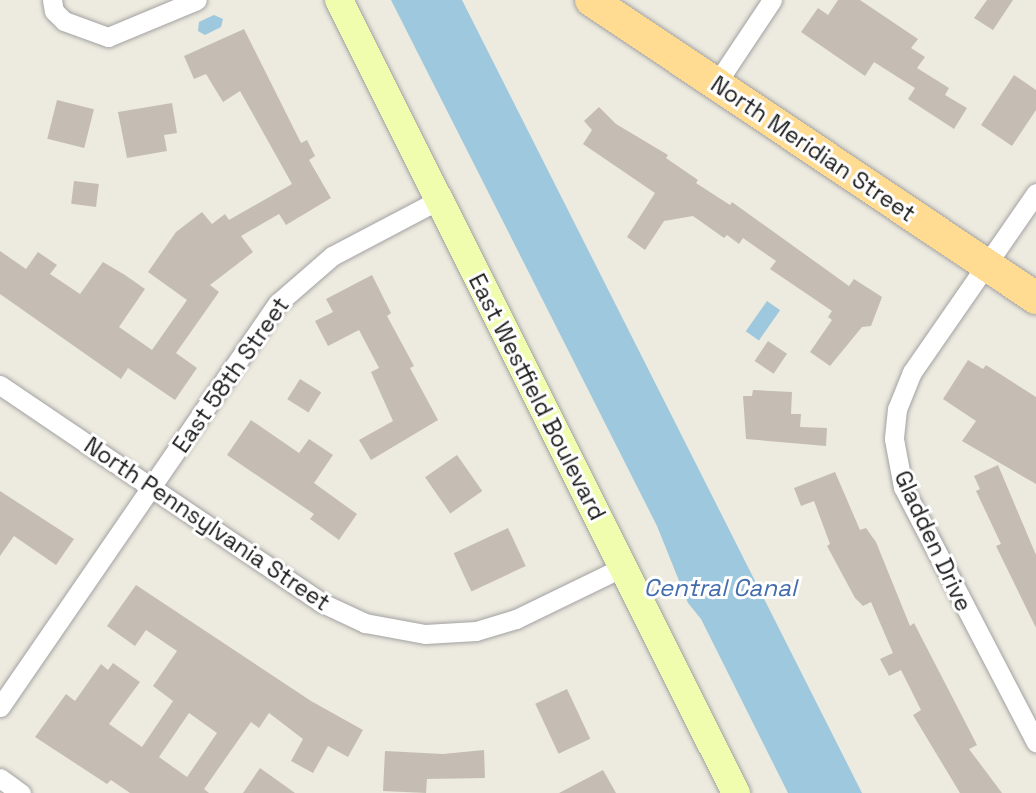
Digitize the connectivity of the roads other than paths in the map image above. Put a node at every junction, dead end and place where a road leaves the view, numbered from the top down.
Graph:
1 (52, 0) edge
2 (198, 0) edge
3 (339, 0) edge
4 (591, 0) edge
5 (772, 0) edge
6 (716, 84) junction
7 (1036, 193) edge
8 (438, 200) junction
9 (988, 266) junction
10 (1036, 298) edge
11 (0, 385) edge
12 (151, 488) junction
13 (623, 567) junction
14 (0, 707) edge
15 (1036, 743) edge
16 (0, 778) edge
17 (21, 793) edge
18 (736, 793) edge

1 - 2 street
3 - 8 main road, East Westfield Boulevard
4 - 6 main road, North Meridian Street
5 - 6 street
6 - 9 main road, North Meridian Street
7 - 9 street, Gladden Drive
8 - 12 street, East 58th Street
8 - 13 main road, East Westfield Boulevard
9 - 10 main road, North Meridian Street
9 - 15 street, Gladden Drive
11 - 12 street, North Pennsylvania Street
12 - 13 street, North Pennsylvania Street
12 - 14 street, East 58th Street
13 - 18 main road, East Westfield Boulevard
16 - 17 street

